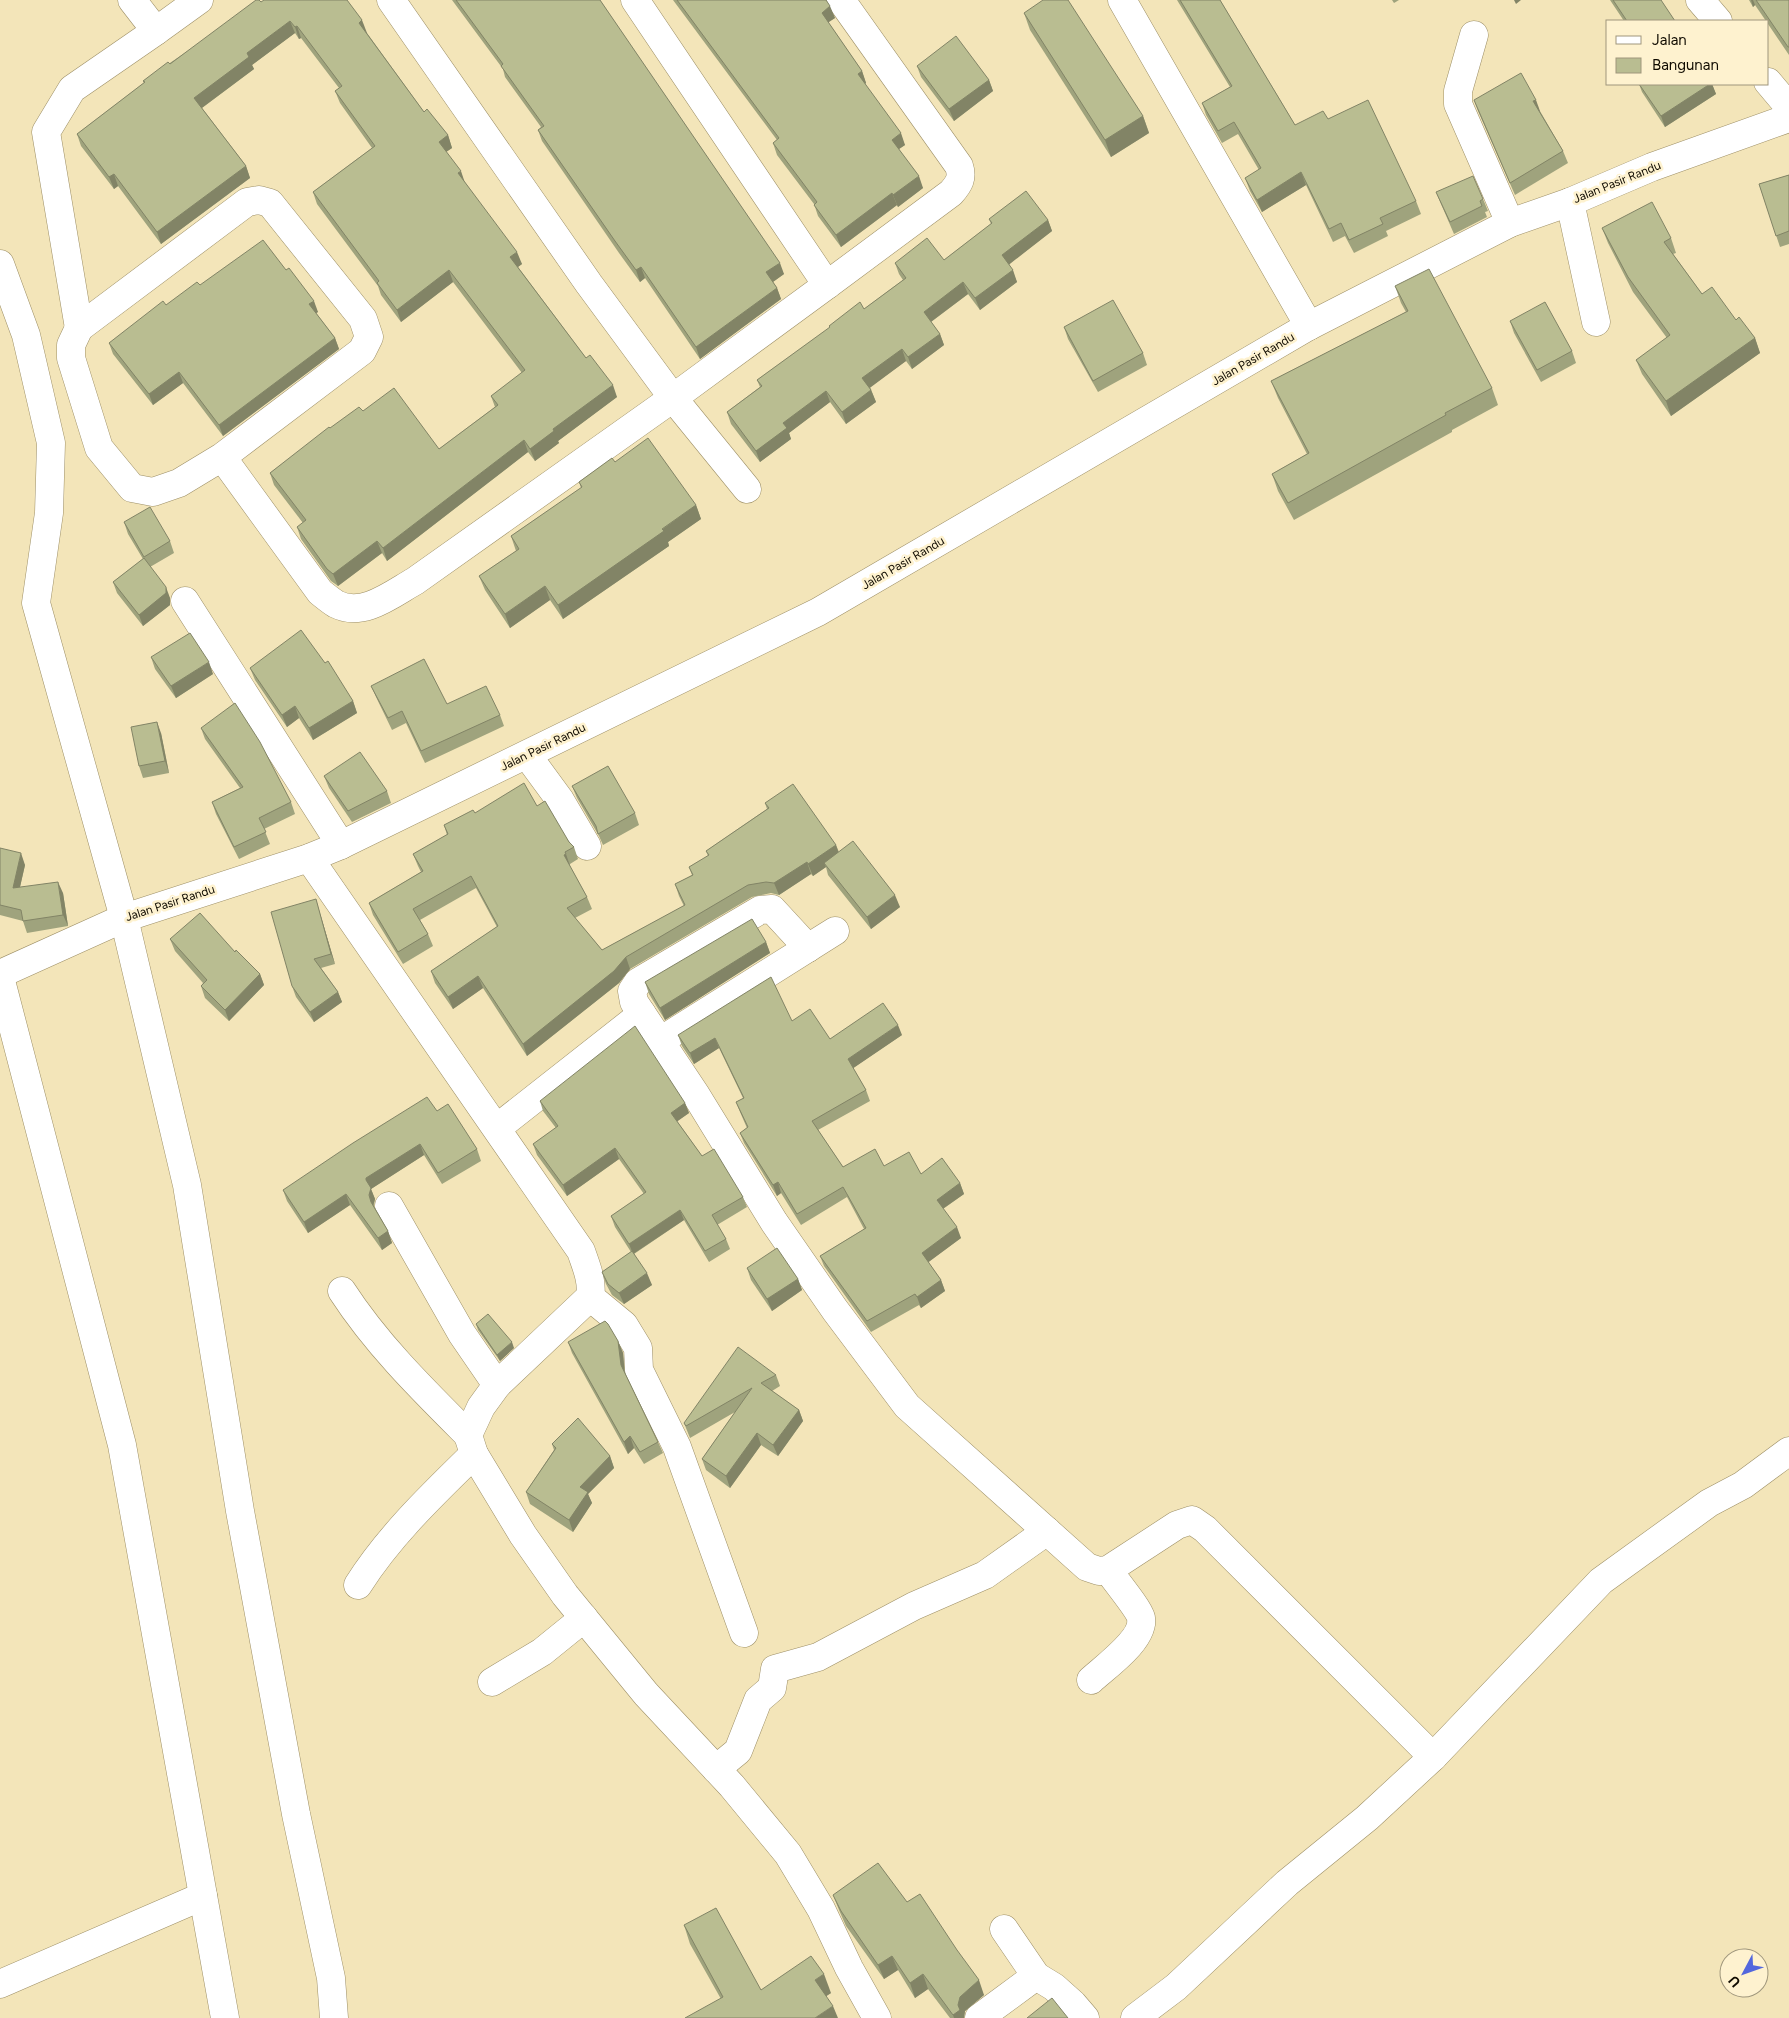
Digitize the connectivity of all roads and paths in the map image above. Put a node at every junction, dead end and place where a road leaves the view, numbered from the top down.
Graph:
1 (132, 0) edge
2 (200, 0) edge
3 (391, 0) edge
4 (635, 0) edge
5 (841, 0) edge
6 (1122, 0) edge
7 (1700, 0) edge
8 (1717, 20) edge
9 (156, 31) junction
10 (1474, 35) dead end
11 (1769, 83) edge
12 (1789, 107) edge
13 (1789, 118) edge
14 (1570, 202) junction
15 (1510, 223) junction
16 (0, 264) edge
17 (827, 285) junction
18 (1596, 322) dead end
19 (1309, 326) junction
20 (79, 328) junction
21 (673, 398) junction
22 (222, 457) junction
23 (747, 489) dead end
24 (185, 601) dead end
25 (527, 755) junction
26 (341, 845) junction
27 (587, 846) dead end
28 (309, 858) junction
29 (124, 918) junction
30 (835, 931) dead end
31 (808, 948) junction
32 (0, 976) edge
33 (642, 1014) junction
34 (660, 1041) junction
35 (496, 1128) junction
36 (389, 1206) dead end
37 (342, 1291) dead end
38 (590, 1297) junction
39 (498, 1385) junction
40 (471, 1444) junction
41 (1789, 1451) edge
42 (1047, 1531) junction
43 (1108, 1570) junction
44 (358, 1585) dead end
45 (584, 1618) junction
46 (744, 1633) dead end
47 (1091, 1680) dead end
48 (492, 1682) dead end
49 (1433, 1757) junction
50 (716, 1769) junction
51 (203, 1896) junction
52 (1004, 1929) dead end
53 (1036, 1976) junction
54 (0, 1984) edge
55 (226, 2018) edge
56 (334, 2018) edge
57 (877, 2018) edge
58 (979, 2018) edge
59 (1085, 2018) edge
60 (1135, 2018) edge

1 - 9 street
2 - 9 street
3 - 21 street
4 - 17 street
5 - 17 street
6 - 19 street
7 - 8 street
9 - 20 street
10 - 15 street
11 - 12 street
13 - 14 street, Jalan Pasir Randu
14 - 15 street, Jalan Pasir Randu
14 - 18 street
15 - 19 street, Jalan Pasir Randu
16 - 29 street
17 - 21 street
19 - 25 street, Jalan Pasir Randu
20 - 22 street
20 - 22 street
21 - 22 street
21 - 23 street
24 - 26 street
25 - 26 street, Jalan Pasir Randu
25 - 27 street
26 - 28 street, Jalan Pasir Randu
28 - 29 street, Jalan Pasir Randu
28 - 35 street
29 - 32 street, Jalan Pasir Randu
29 - 56 street
30 - 31 street
31 - 33 street
31 - 34 street
32 - 51 street
33 - 34 street
33 - 35 street
34 - 42 street
35 - 38 street
36 - 39 street
37 - 40 street
38 - 39 street
38 - 46 street
39 - 40 street
40 - 44 street
40 - 45 street
41 - 49 street
42 - 43 street
42 - 50 street
43 - 47 street
43 - 49 street
45 - 48 street
45 - 50 street
49 - 60 street
50 - 57 street
51 - 54 street
51 - 55 street
52 - 53 street
53 - 58 street
53 - 59 street

